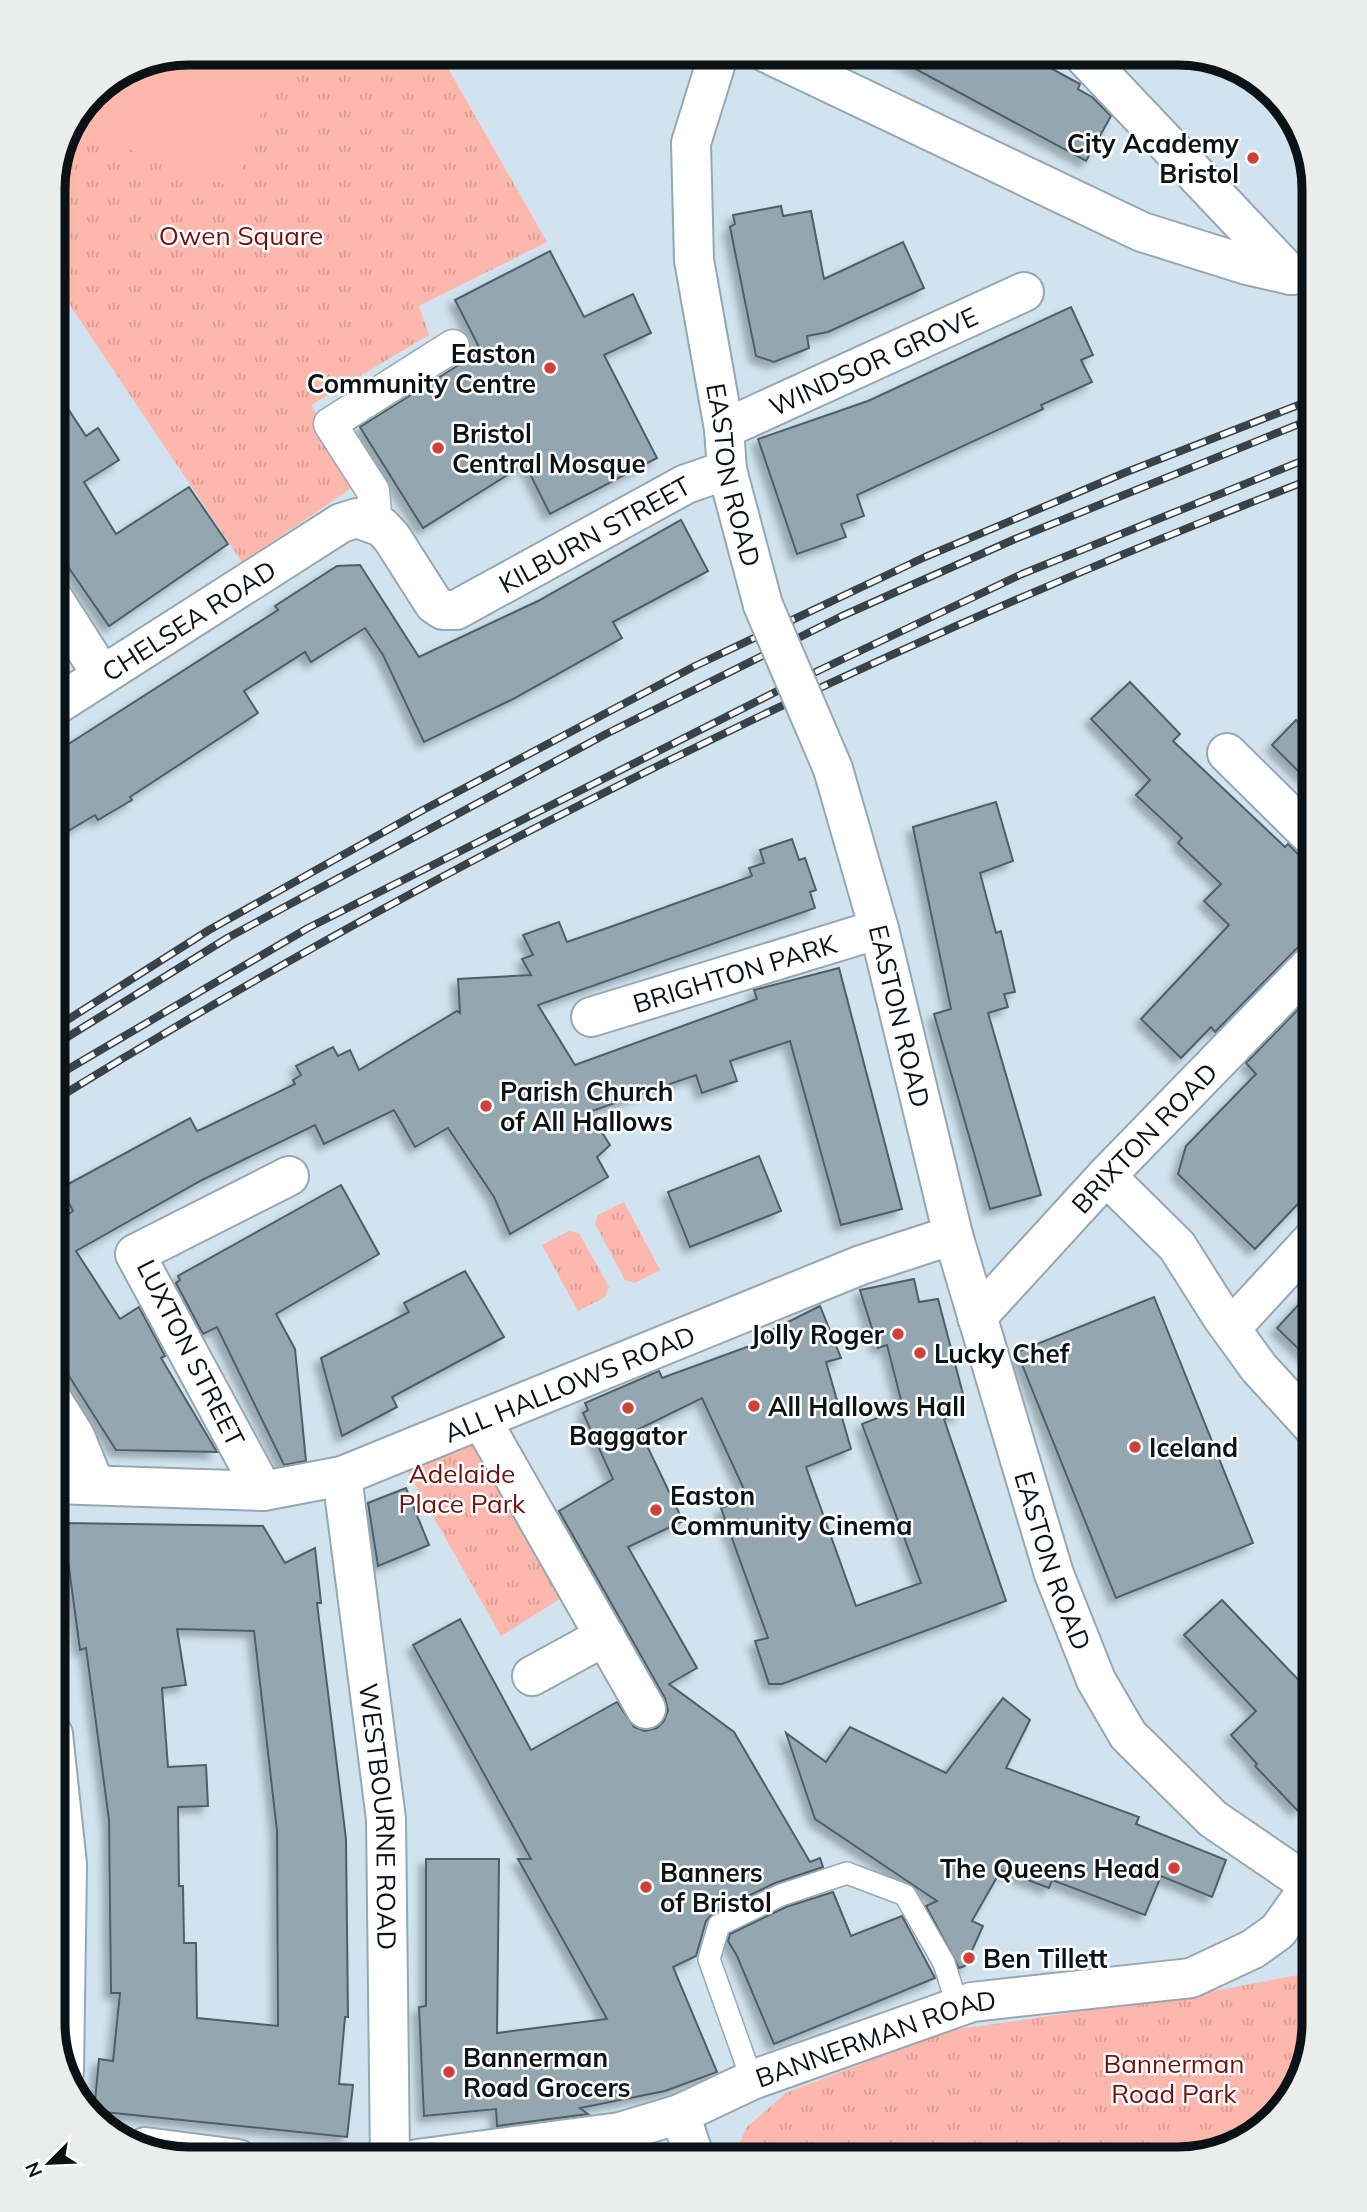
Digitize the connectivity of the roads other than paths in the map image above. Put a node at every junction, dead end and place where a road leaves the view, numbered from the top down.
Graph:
1 (715, 65) edge
2 (792, 65) edge
3 (1093, 65) edge
4 (1302, 273) edge
5 (1302, 274) edge
6 (1024, 292) dead end
7 (453, 346) dead end
8 (724, 429) junction
9 (727, 470) junction
10 (376, 524) junction
11 (65, 617) edge
12 (102, 675) junction
13 (65, 699) edge
14 (1227, 753) dead end
15 (1302, 827) edge
16 (879, 929) junction
17 (1302, 974) edge
18 (591, 1017) dead end
19 (289, 1176) dead end
20 (1106, 1176) junction
21 (953, 1235) junction
22 (1302, 1249) edge
23 (977, 1317) junction
24 (1219, 1326) junction
25 (1302, 1415) edge
26 (65, 1420) edge
27 (482, 1421) junction
28 (342, 1476) junction
29 (94, 1483) junction
30 (65, 1484) edge
31 (263, 1491) junction
32 (605, 1636) junction
33 (533, 1676) dead end
34 (646, 1709) dead end
35 (65, 1847) edge
36 (1302, 1880) edge
37 (1302, 1900) edge
38 (65, 2003) edge
39 (958, 2007) junction
40 (752, 2080) junction
41 (680, 2115) junction
42 (390, 2147) edge
43 (507, 2147) edge
44 (691, 2147) edge

1 - 8 street, EASTON ROAD
2 - 5 street
3 - 4 street
6 - 8 street, WINDSOR GROVE
7 - 10 street
8 - 9 street, EASTON ROAD
9 - 10 street, KILBURN STREET
9 - 16 street, EASTON ROAD, bridge
10 - 12 street, CHELSEA ROAD
11 - 12 street
12 - 13 street, CHELSEA ROAD
14 - 15 street
16 - 18 street, BRIGHTON PARK
16 - 21 street, EASTON ROAD
17 - 20 street, BRIXTON ROAD
19 - 31 street, LUXTON STREET
20 - 23 street, BRIXTON ROAD
20 - 24 street
21 - 23 street, EASTON ROAD
21 - 27 street, ALL HALLOWS ROAD
22 - 24 street
23 - 36 street, EASTON ROAD
24 - 25 street
26 - 29 street
27 - 28 street, ALL HALLOWS ROAD
27 - 32 street
28 - 31 street, ALL HALLOWS ROAD
28 - 42 street, WESTBOURNE ROAD
29 - 30 street, ALL HALLOWS ROAD
29 - 31 street, ALL HALLOWS ROAD
32 - 33 street
32 - 34 street
35 - 38 street
37 - 39 street, BANNERMAN ROAD
39 - 40 street, BANNERMAN ROAD
39 - 40 lane
40 - 41 street, BANNERMAN ROAD
41 - 43 street, BANNERMAN ROAD
41 - 44 street

